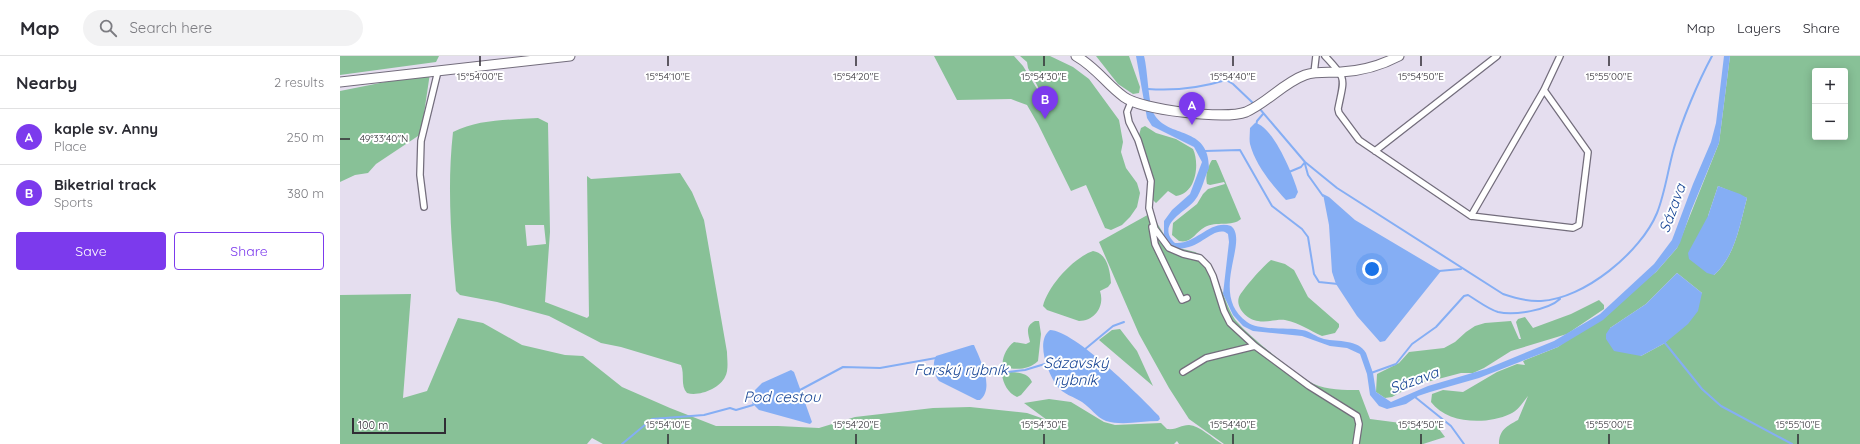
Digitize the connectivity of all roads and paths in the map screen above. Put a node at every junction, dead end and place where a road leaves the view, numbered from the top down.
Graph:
1 (570, 56) edge
2 (1076, 56) edge
3 (1316, 56) edge
4 (1325, 56) edge
5 (1399, 56) edge
6 (1497, 56) edge
7 (1560, 56) edge
8 (438, 71) junction
9 (1340, 72) junction
10 (1314, 73) junction
11 (340, 82) edge
12 (1544, 90) junction
13 (1131, 102) junction
14 (1375, 151) junction
15 (424, 207) dead end
16 (1471, 216) junction
17 (1152, 222) junction
18 (1187, 298) dead end
19 (1255, 346) junction
20 (1183, 372) dead end
21 (1356, 444) edge

1 - 8 main road
2 - 13 main road
3 - 10 street
4 - 9 street
5 - 9 main road
6 - 14 street
7 - 12 street
8 - 11 main road
8 - 15 street
9 - 10 main road
9 - 14 street
10 - 13 main road
12 - 16 street
12 - 16 street
13 - 17 street
14 - 16 street
17 - 18 street
17 - 19 street
19 - 20 street
19 - 21 street

